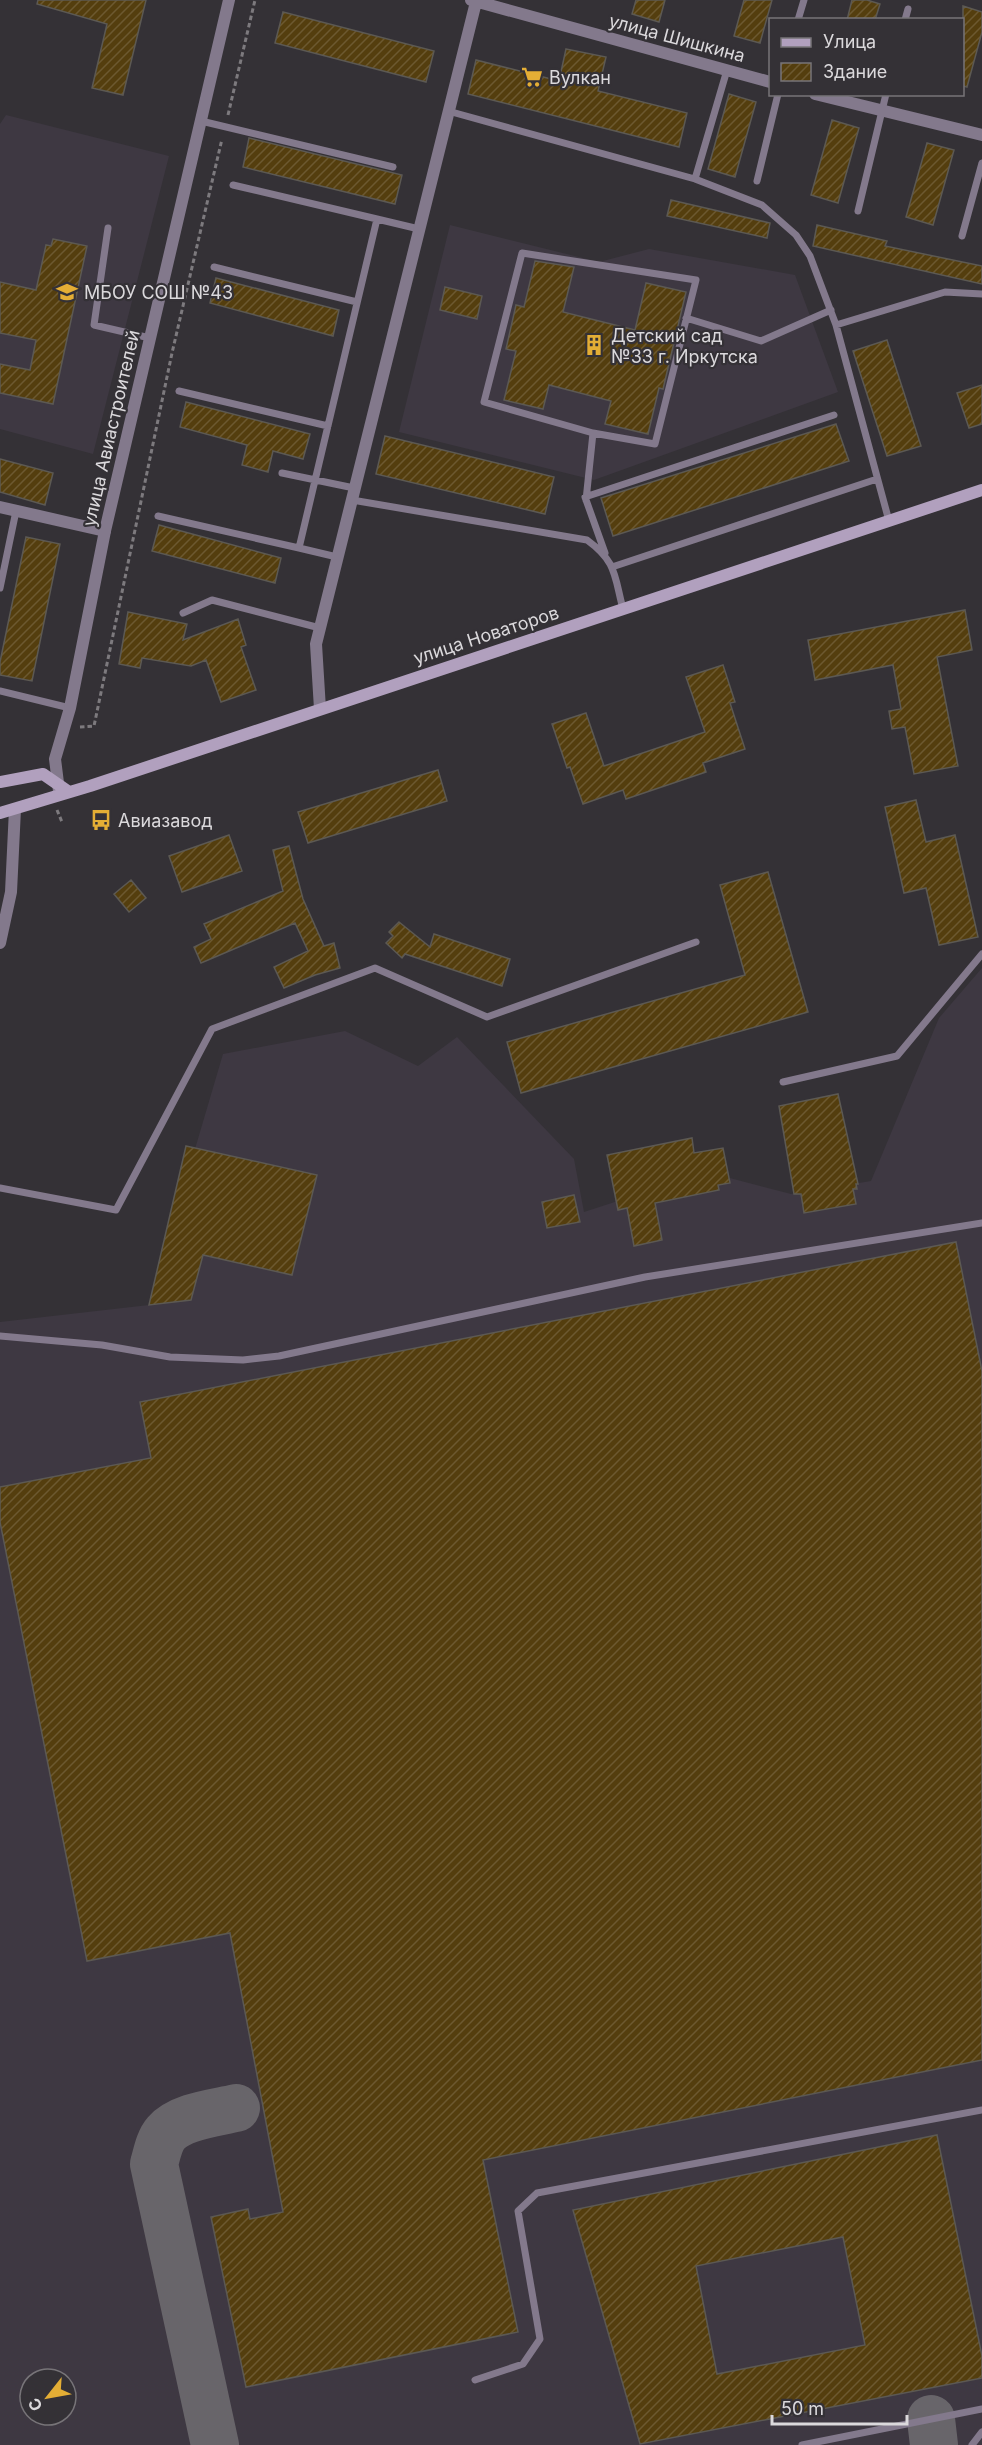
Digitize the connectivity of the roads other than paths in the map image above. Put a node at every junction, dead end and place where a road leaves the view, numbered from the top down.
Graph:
1 (229, 0) edge
2 (804, 0) edge
3 (474, 1) edge
4 (908, 9) dead end
5 (799, 18) edge
6 (906, 18) edge
7 (727, 70) junction
8 (769, 81) edge
9 (778, 96) edge
10 (823, 96) edge
11 (886, 96) edge
12 (448, 111) junction
13 (882, 111) junction
14 (201, 121) junction
15 (982, 135) edge
16 (982, 163) edge
17 (393, 167) dead end
18 (695, 179) junction
19 (757, 181) dead end
20 (233, 185) dead end
21 (858, 211) dead end
22 (377, 219) junction
23 (108, 228) dead end
24 (419, 229) junction
25 (962, 236) dead end
26 (214, 267) dead end
27 (982, 294) edge
28 (357, 302) junction
29 (831, 310) junction
30 (686, 318) junction
31 (836, 325) junction
32 (150, 338) junction
33 (179, 391) dead end
34 (834, 415) dead end
35 (328, 426) junction
36 (593, 433) junction
37 (282, 473) dead end
38 (315, 479) junction
39 (878, 479) junction
40 (982, 490) edge
41 (353, 494) junction
42 (586, 500) junction
43 (0, 507) edge
44 (16, 511) junction
45 (158, 516) dead end
46 (889, 521) junction
47 (105, 531) junction
48 (299, 548) junction
49 (605, 553) junction
50 (338, 557) junction
51 (612, 567) junction
52 (0, 588) edge
53 (623, 609) junction
54 (183, 613) dead end
55 (320, 628) junction
56 (0, 691) edge
57 (70, 708) junction
58 (320, 709) junction
59 (0, 782) edge
60 (61, 792) junction
61 (15, 809) junction
62 (0, 813) edge
63 (696, 942) dead end
64 (0, 943) edge
65 (982, 954) edge
66 (783, 1082) dead end
67 (0, 1188) edge
68 (981, 1224) edge
69 (0, 1336) edge
70 (982, 2110) edge
71 (475, 2380) dead end
72 (982, 2409) edge
73 (982, 2432) edge
74 (802, 2445) edge
75 (972, 2445) edge

1 - 14 street, улица Авиастроителей
2 - 5 lane
3 - 7 street, улица Шишкина
3 - 12 street
4 - 6 lane
7 - 8 street, улица Шишкина
7 - 18 lane
9 - 19 lane
10 - 13 street
11 - 13 lane
12 - 18 lane
12 - 24 street
13 - 15 street
13 - 21 lane
14 - 17 lane
14 - 32 street, улица Авиастроителей
16 - 25 lane
18 - 29 lane
20 - 22 lane
22 - 24 lane
22 - 28 lane
23 - 32 lane
24 - 41 street
26 - 28 lane
27 - 31 lane
28 - 35 lane
29 - 30 lane
29 - 31 lane
30 - 36 lane
30 - 36 lane
31 - 39 lane
32 - 47 street, улица Авиастроителей
33 - 35 lane
34 - 42 lane
35 - 38 lane
36 - 42 lane
37 - 38 lane
38 - 41 lane
38 - 48 lane
39 - 46 lane
39 - 51 lane
40 - 46 main road, улица Новаторов
41 - 49 lane
41 - 50 street
42 - 49 lane
43 - 44 street
44 - 47 street
44 - 52 lane
45 - 48 lane
46 - 53 main road, улица Новаторов
47 - 57 street, улица Авиастроителей
48 - 50 lane
49 - 51 lane
50 - 55 street
51 - 53 lane
53 - 58 main road, улица Новаторов
54 - 55 lane
55 - 58 street
56 - 57 lane
57 - 60 street, улица Авиастроителей
58 - 60 main road, улица Новаторов
59 - 60 main road
60 - 61 main road, улица Новаторов
61 - 62 main road, улица Новаторов
61 - 64 street
63 - 67 lane
65 - 66 lane
68 - 69 lane
70 - 71 lane
72 - 74 lane
73 - 75 lane

